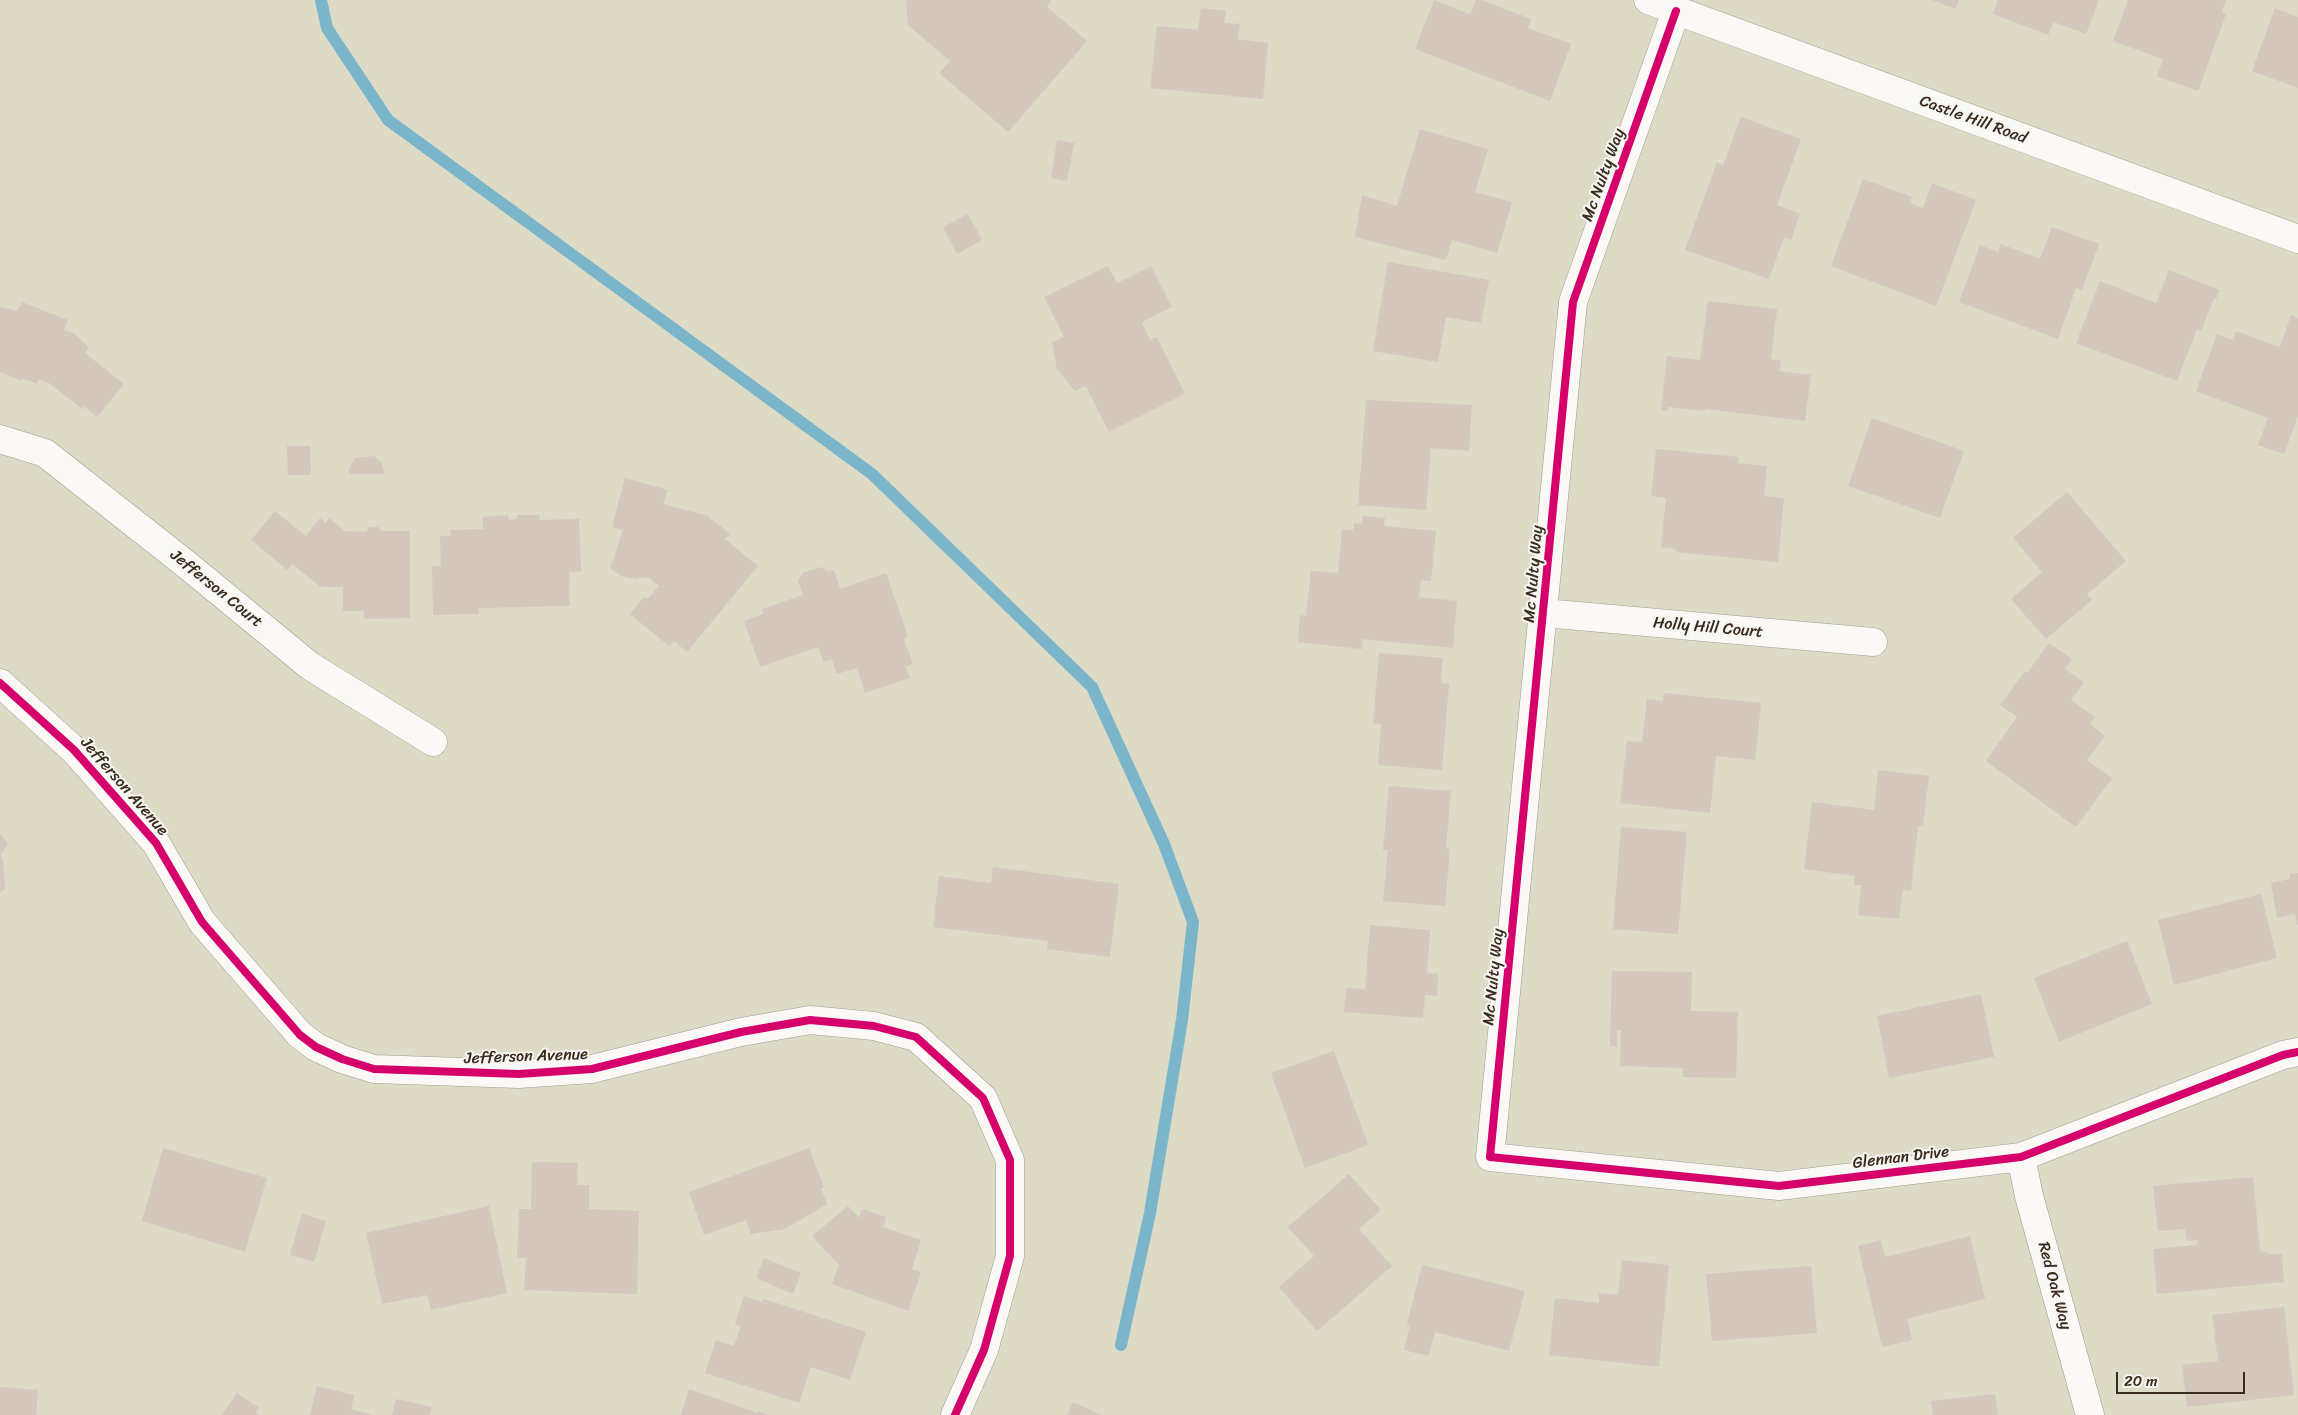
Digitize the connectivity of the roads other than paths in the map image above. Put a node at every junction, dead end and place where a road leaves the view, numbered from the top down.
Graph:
1 (1648, 0) edge
2 (1676, 11) junction
3 (2298, 239) edge
4 (0, 439) edge
5 (1544, 613) junction
6 (1873, 642) dead end
7 (0, 683) edge
8 (433, 742) dead end
9 (2298, 1052) edge
10 (1490, 1156) joint
11 (2021, 1157) junction
12 (955, 1415) edge
13 (2090, 1415) edge

1 - 2 street, Castle Hill Road
2 - 3 street, Castle Hill Road
2 - 5 street, Mc Nulty Way
4 - 8 street, Jefferson Court
5 - 6 street, Holly Hill Court
5 - 10 street, Mc Nulty Way
7 - 12 street, Jefferson Avenue
9 - 11 street, Glennan Drive
10 - 11 street, Glennan Drive
11 - 13 street, Red Oak Way

